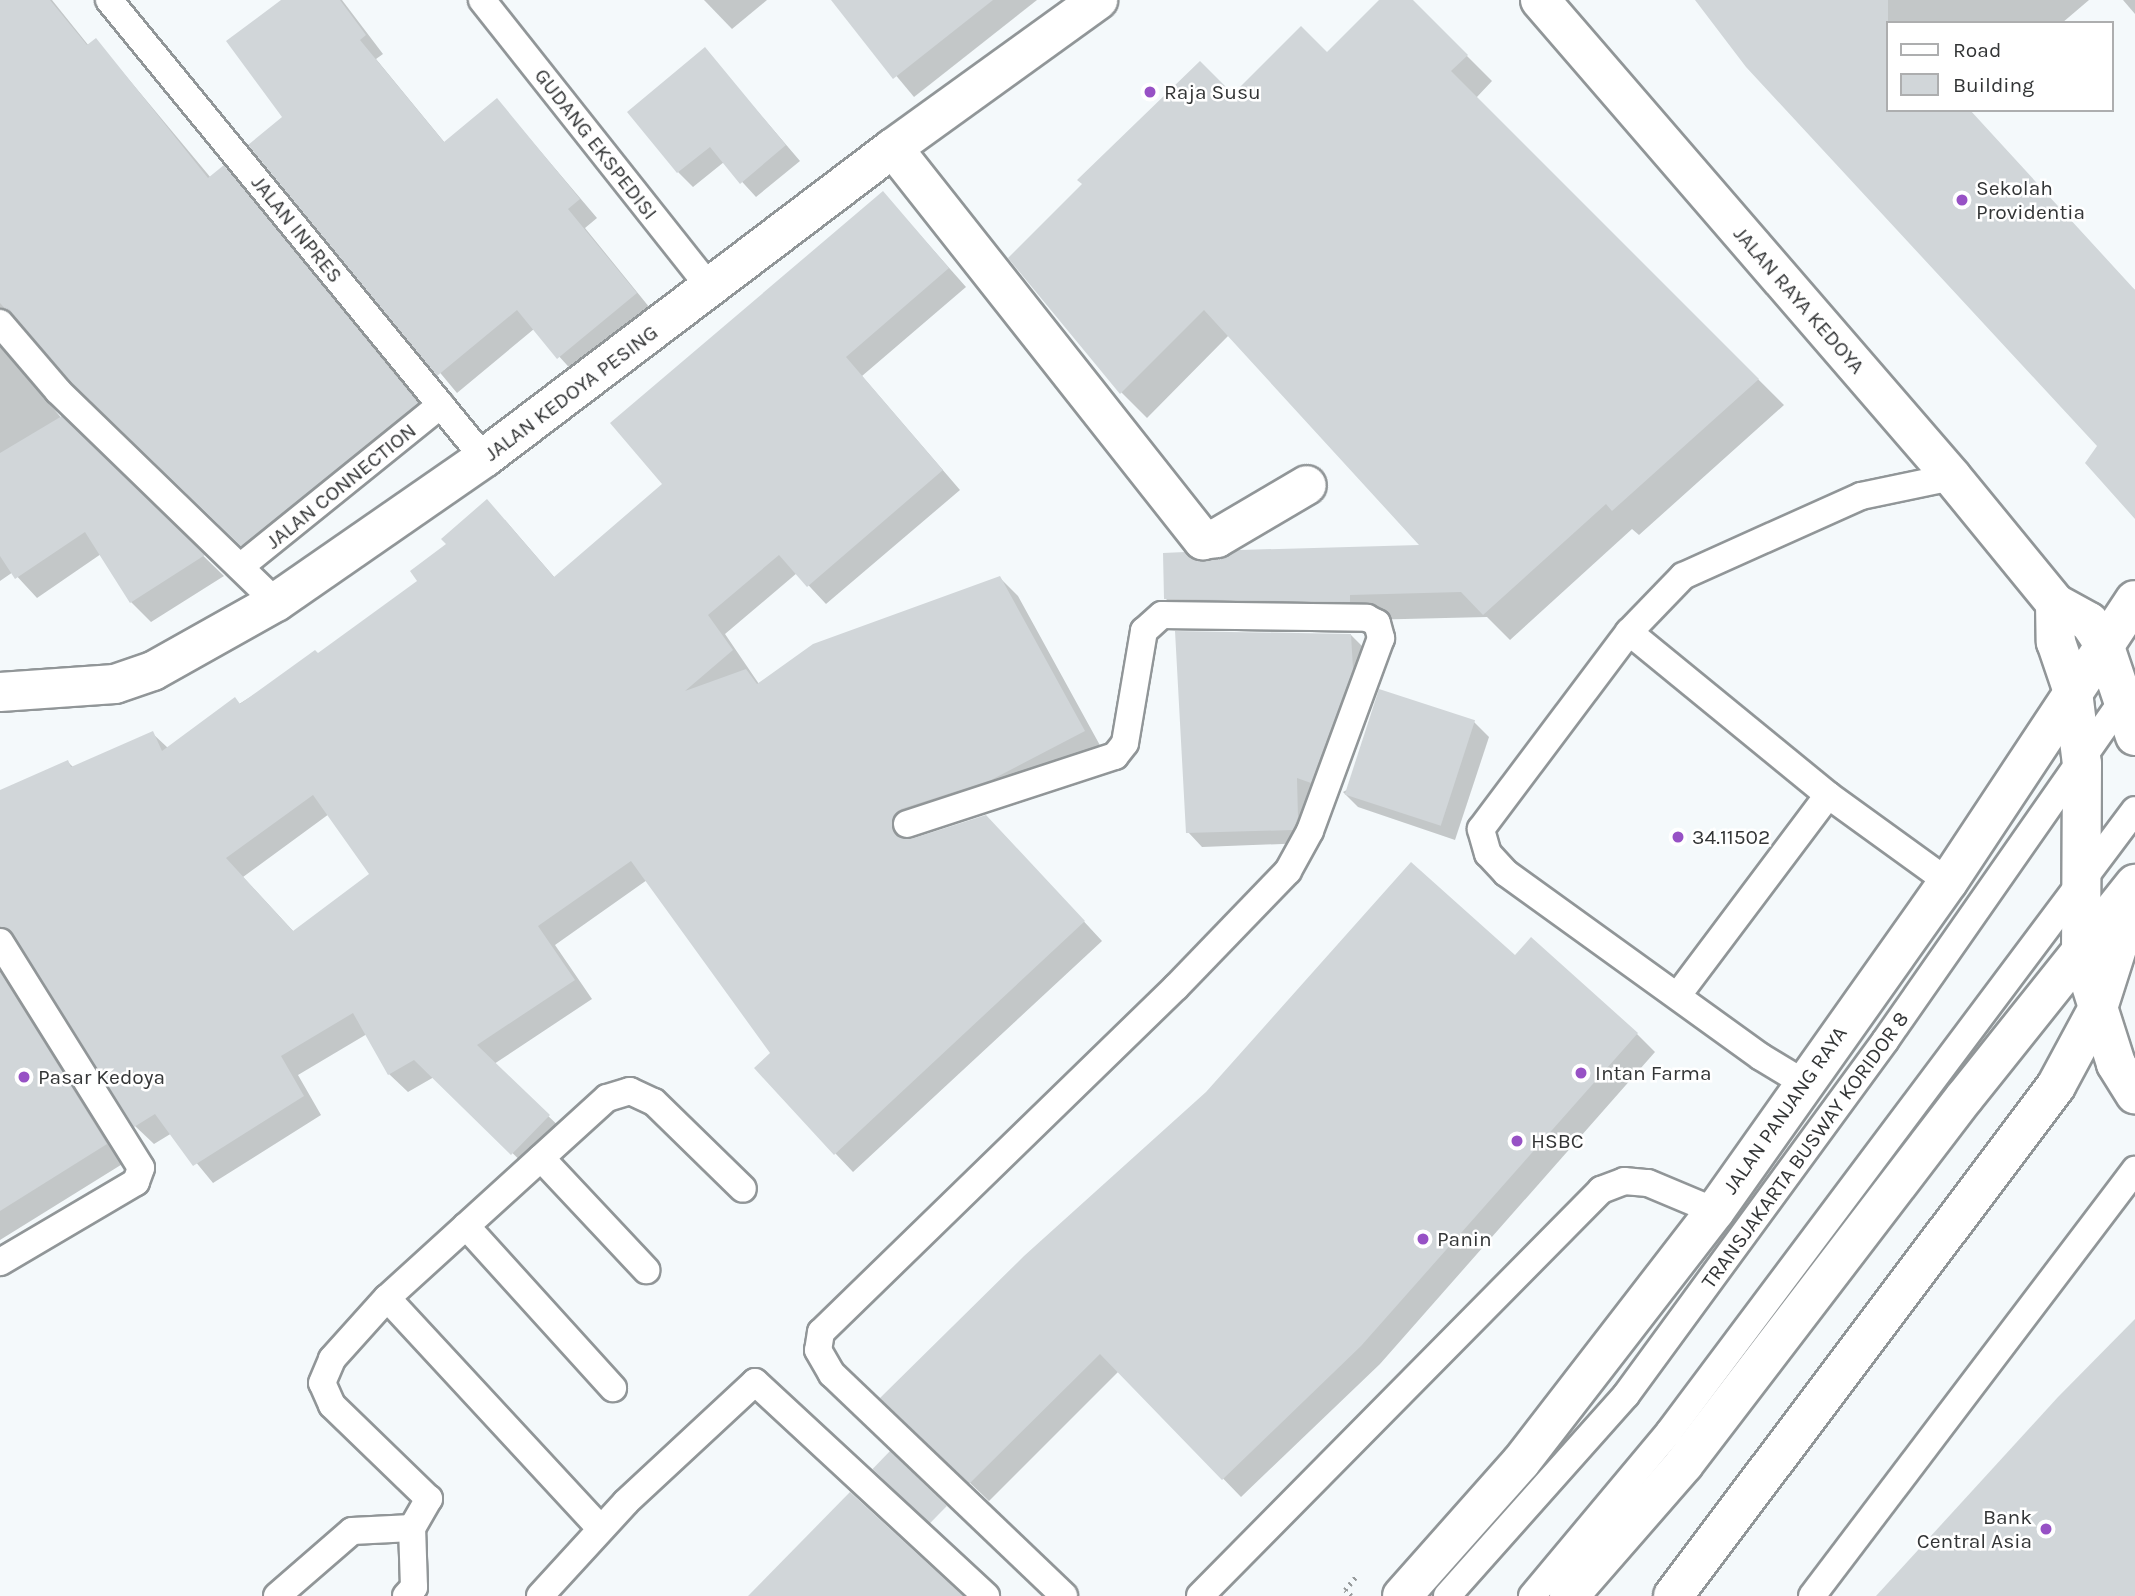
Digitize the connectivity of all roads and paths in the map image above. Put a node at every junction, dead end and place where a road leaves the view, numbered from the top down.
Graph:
1 (109, 0) edge
2 (482, 0) edge
3 (1098, 0) edge
4 (1540, 0) edge
5 (893, 148) junction
6 (710, 288) junction
7 (0, 323) edge
8 (441, 405) junction
9 (484, 458) junction
10 (1952, 477) junction
11 (1307, 485) dead end
12 (240, 567) junction
13 (2135, 600) edge
14 (276, 602) junction
15 (2055, 603) junction
16 (1629, 632) junction
17 (2104, 644) junction
18 (2130, 690) edge
19 (0, 692) edge
20 (2073, 692) junction
21 (2135, 736) edge
22 (2082, 764) junction
23 (1828, 795) junction
24 (2135, 810) edge
25 (907, 824) dead end
26 (1948, 882) junction
27 (2135, 884) edge
28 (2079, 888) junction
29 (2135, 892) edge
30 (0, 942) edge
31 (2081, 954) junction
32 (1678, 995) junction
33 (2098, 1009) junction
34 (1804, 1083) junction
35 (2135, 1094) edge
36 (541, 1158) junction
37 (2135, 1170) edge
38 (743, 1189) dead end
39 (1715, 1211) junction
40 (466, 1226) junction
41 (0, 1262) edge
42 (646, 1270) dead end
43 (387, 1297) junction
44 (613, 1388) dead end
45 (412, 1528) junction
46 (600, 1528) junction
47 (1345, 1590) dead end
48 (277, 1596) edge
49 (407, 1596) edge
50 (540, 1596) edge
51 (986, 1596) edge
52 (1064, 1596) edge
53 (1200, 1596) edge
54 (1351, 1596) edge
55 (1402, 1596) edge
56 (1447, 1596) edge
57 (1532, 1596) edge
58 (1569, 1596) edge
59 (1673, 1596) edge
60 (1812, 1596) edge

1 - 8 lane, JALAN INPRES
2 - 6 lane, GUDANG EKSPEDISI
3 - 5 street, JALAN KEDOYA PESING
4 - 10 street, JALAN RAYA KEDOYA
5 - 6 street, JALAN KEDOYA PESING
5 - 11 street
6 - 9 street, JALAN KEDOYA PESING
7 - 12 lane
8 - 9 lane, JALAN INPRES
8 - 12 lane, JALAN CONNECTION
9 - 14 street, JALAN KEDOYA PESING
10 - 15 street, JALAN RAYA KEDOYA
10 - 16 lane
12 - 14 lane
13 - 17 street, JALAN PANJANG RAYA
14 - 19 street, JALAN KEDOYA PESING
15 - 17 street, JALAN RAYA KEDOYA
15 - 20 street
16 - 23 lane
16 - 32 lane
17 - 18 street, JALAN RAYA KEDOYA
17 - 20 street, JALAN PANJANG RAYA
18 - 21 street, JALAN RAYA KEDOYA
18 - 22 lane, TRANSJAKARTA BUSWAY KORIDOR 8
20 - 22 street
20 - 26 street, JALAN PANJANG RAYA
22 - 28 street
22 - 56 lane, TRANSJAKARTA BUSWAY KORIDOR 8
23 - 26 lane
23 - 32 lane
24 - 28 lane
25 - 52 lane
26 - 34 street, JALAN PANJANG RAYA
27 - 31 street
28 - 31 street
28 - 57 lane
29 - 33 street
30 - 41 lane
31 - 33 street
31 - 58 street
32 - 34 lane
33 - 35 street
33 - 59 street
34 - 39 street, JALAN PANJANG RAYA
36 - 38 lane
36 - 40 lane
36 - 42 lane
37 - 60 lane
39 - 53 lane
39 - 55 street, JALAN PANJANG RAYA
40 - 43 lane
40 - 44 lane
43 - 45 lane
43 - 46 lane
45 - 48 lane
45 - 49 lane
46 - 50 lane
46 - 51 lane
47 - 54 path

